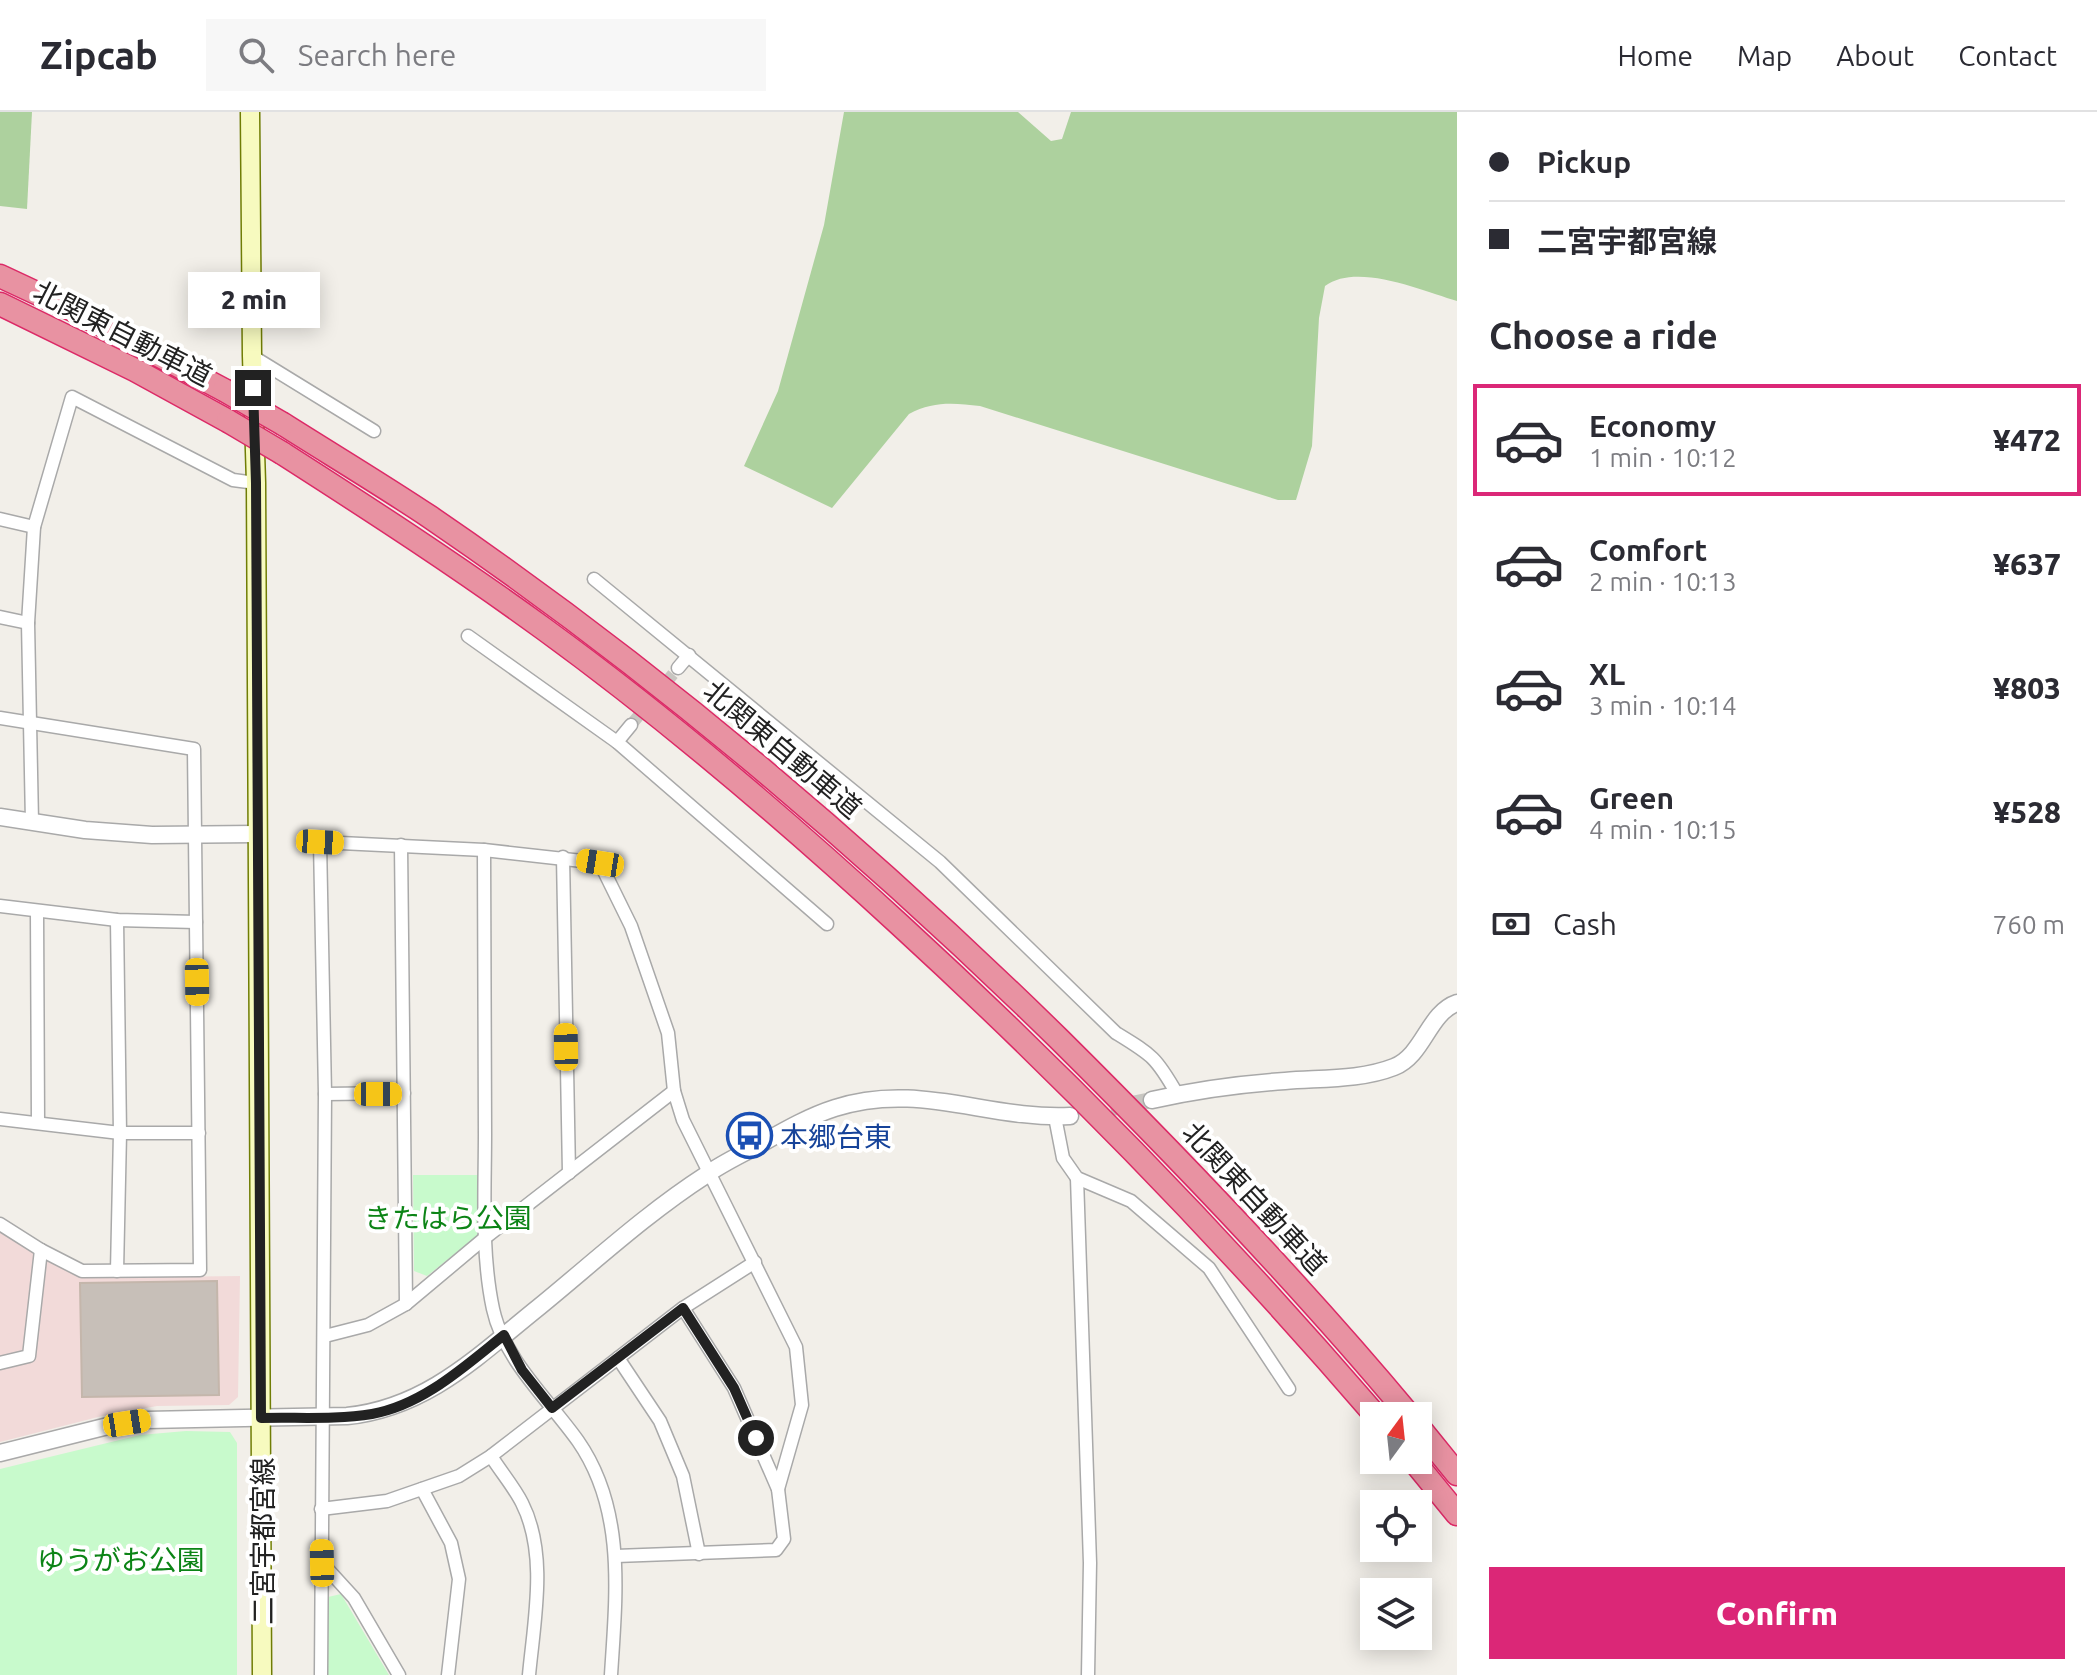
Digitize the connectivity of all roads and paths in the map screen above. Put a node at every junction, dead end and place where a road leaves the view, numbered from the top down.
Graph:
1 (250, 112) edge
2 (0, 276) edge
3 (0, 304) edge
4 (252, 356) junction
5 (374, 431) dead end
6 (256, 483) junction
7 (0, 519) edge
8 (34, 527) junction
9 (594, 579) dead end
10 (0, 617) edge
11 (28, 623) junction
12 (468, 636) dead end
13 (689, 655) junction
14 (678, 668) tunnel mouth
15 (0, 718) edge
16 (29, 724) junction
17 (631, 725) tunnel mouth
18 (617, 742) junction
19 (0, 817) edge
20 (32, 822) junction
21 (195, 834) junction
22 (257, 834) junction
23 (401, 845) junction
24 (484, 850) junction
25 (563, 857) junction
26 (0, 906) edge
27 (37, 912) junction
28 (117, 920) junction
29 (196, 922) junction
30 (827, 924) dead end
31 (1457, 1003) edge
32 (674, 1091) junction
33 (404, 1093) junction
34 (325, 1094) junction
35 (1177, 1094) junction
36 (1152, 1100) tunnel mouth
37 (1062, 1116) joint
38 (0, 1119) edge
39 (38, 1123) junction
40 (120, 1133) junction
41 (199, 1133) junction
42 (569, 1173) junction
43 (708, 1173) junction
44 (1077, 1178) junction
45 (0, 1224) edge
46 (486, 1237) junction
47 (41, 1250) junction
48 (755, 1262) junction
49 (117, 1271) junction
50 (406, 1304) junction
51 (683, 1308) junction
52 (504, 1335) junction
53 (325, 1336) junction
54 (618, 1358) junction
55 (0, 1363) edge
56 (1289, 1389) dead end
57 (1364, 1402) edge
58 (1398, 1402) edge
59 (552, 1408) junction
60 (321, 1417) junction
61 (261, 1418) junction
62 (1432, 1443) edge
63 (0, 1453) edge
64 (491, 1456) junction
65 (1424, 1474) edge
66 (1457, 1474) edge
67 (422, 1489) junction
68 (778, 1489) junction
69 (321, 1509) junction
70 (1457, 1514) edge
71 (699, 1554) junction
72 (616, 1556) junction
73 (322, 1563) junction
74 (262, 1675) edge
75 (321, 1675) edge
76 (399, 1675) edge
77 (448, 1675) edge
78 (529, 1675) edge
79 (611, 1675) edge
80 (1088, 1675) edge

1 - 4 main road, 二宮宇都宮線
2 - 58 highway, 北関東自動車道, bridge
3 - 57 highway, 北関東自動車道, bridge
4 - 5 street
4 - 6 main road, 二宮宇都宮線
6 - 8 street
6 - 22 main road, 二宮宇都宮線
7 - 8 street
8 - 11 street
9 - 13 street
10 - 11 street
11 - 16 street
12 - 18 street
13 - 14 street
13 - 35 street
15 - 16 street
16 - 20 street
16 - 21 street
17 - 18 street
18 - 30 street
19 - 20 street
20 - 21 street
21 - 22 street
21 - 29 street
22 - 61 main road, 二宮宇都宮線
23 - 24 street
23 - 33 street
23 - 34 street
24 - 25 street
24 - 46 street
25 - 32 street
25 - 42 street
26 - 27 street
27 - 28 street
27 - 39 street
28 - 29 street
28 - 40 street
29 - 41 street
31 - 35 street
32 - 42 street
32 - 43 street
33 - 34 street
33 - 50 street
34 - 53 street
35 - 36 street
37 - 43 street
37 - 44 street
38 - 39 street
39 - 40 street
40 - 41 street
40 - 49 street
41 - 49 street
42 - 46 street
43 - 48 street
43 - 52 street
44 - 56 street
44 - 80 street
45 - 47 street
46 - 50 street
46 - 52 street
47 - 49 street
47 - 55 street
48 - 51 street
48 - 68 street
50 - 53 street
51 - 54 street
51 - 68 street
52 - 59 street
52 - 60 street
53 - 60 street
54 - 59 street
54 - 71 street
59 - 64 street
59 - 72 street
60 - 61 street
60 - 69 street
61 - 63 street
61 - 74 main road, 二宮宇都宮線
62 - 66 highway
64 - 67 street
64 - 78 street
65 - 70 highway
67 - 69 street
67 - 77 street
68 - 71 street
69 - 73 street
71 - 72 street
72 - 79 street
73 - 75 street
73 - 76 street

